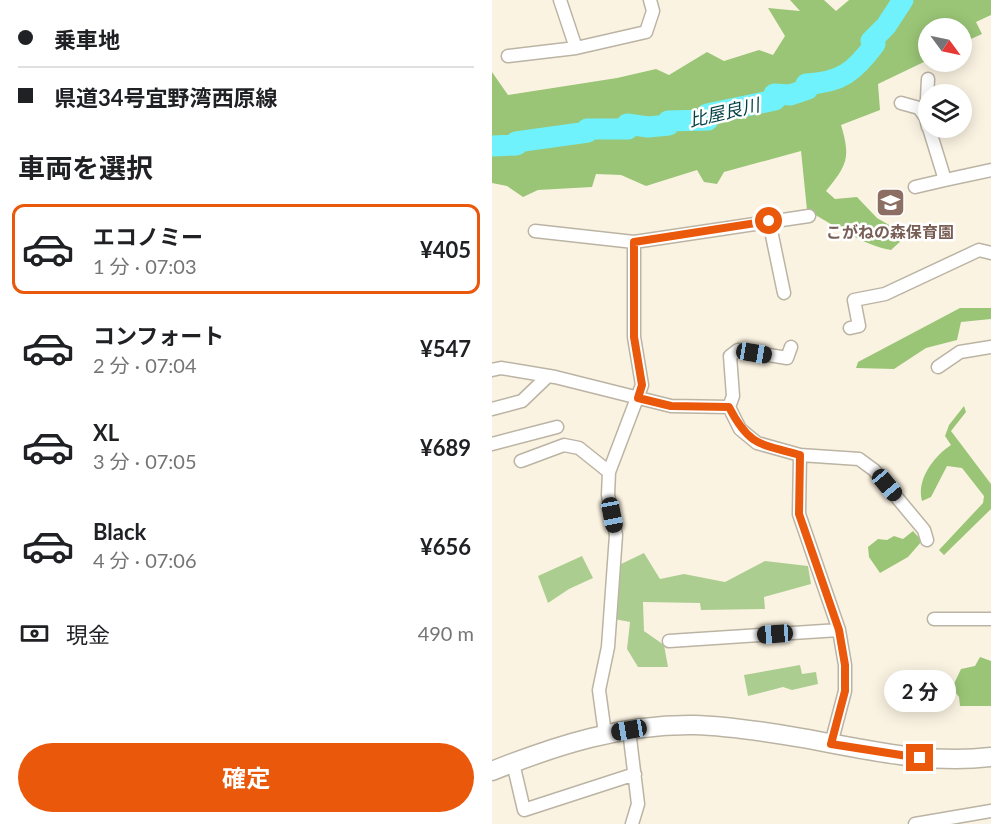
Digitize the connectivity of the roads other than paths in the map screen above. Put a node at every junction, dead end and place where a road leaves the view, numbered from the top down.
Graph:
1 (560, 0) edge
2 (650, 0) edge
3 (576, 48) junction
4 (507, 56) dead end
5 (928, 79) dead end
6 (928, 84) edge
7 (901, 102) dead end
8 (918, 108) edge
9 (932, 138) edge
10 (991, 170) edge
11 (945, 180) junction
12 (915, 187) dead end
13 (809, 216) dead end
14 (769, 221) junction
15 (535, 231) dead end
16 (634, 242) junction
17 (991, 253) edge
18 (784, 293) dead end
19 (850, 328) dead end
20 (790, 347) dead end
21 (991, 347) edge
22 (938, 367) dead end
23 (492, 370) edge
24 (548, 376) junction
25 (638, 398) junction
26 (729, 407) junction
27 (492, 409) edge
28 (557, 427) dead end
29 (492, 444) edge
30 (800, 455) junction
31 (521, 460) dead end
32 (609, 472) junction
33 (927, 540) dead end
34 (934, 619) dead end
35 (991, 620) edge
36 (839, 630) junction
37 (669, 641) dead end
38 (629, 730) junction
39 (605, 734) junction
40 (831, 744) junction
41 (991, 757) edge
42 (513, 763) junction
43 (492, 771) edge
44 (635, 774) junction
45 (991, 811) edge
46 (632, 824) edge
47 (915, 824) edge

1 - 3 street
2 - 3 street
3 - 4 street
5 - 6 street
7 - 8 street
9 - 11 street
10 - 11 street
11 - 12 street
13 - 14 street
14 - 16 street
14 - 18 street
15 - 16 street
16 - 25 street
17 - 19 street
20 - 26 street
21 - 22 street
23 - 24 street
24 - 25 street
24 - 27 street
25 - 26 street
25 - 32 street
26 - 30 street
28 - 29 street
30 - 33 street
30 - 36 street
31 - 32 street
32 - 39 street
34 - 35 street
36 - 37 street
36 - 40 street
38 - 39 main road
38 - 40 main road
38 - 44 street
39 - 42 main road
40 - 41 main road
42 - 43 main road
42 - 44 street
44 - 46 street
45 - 47 street

